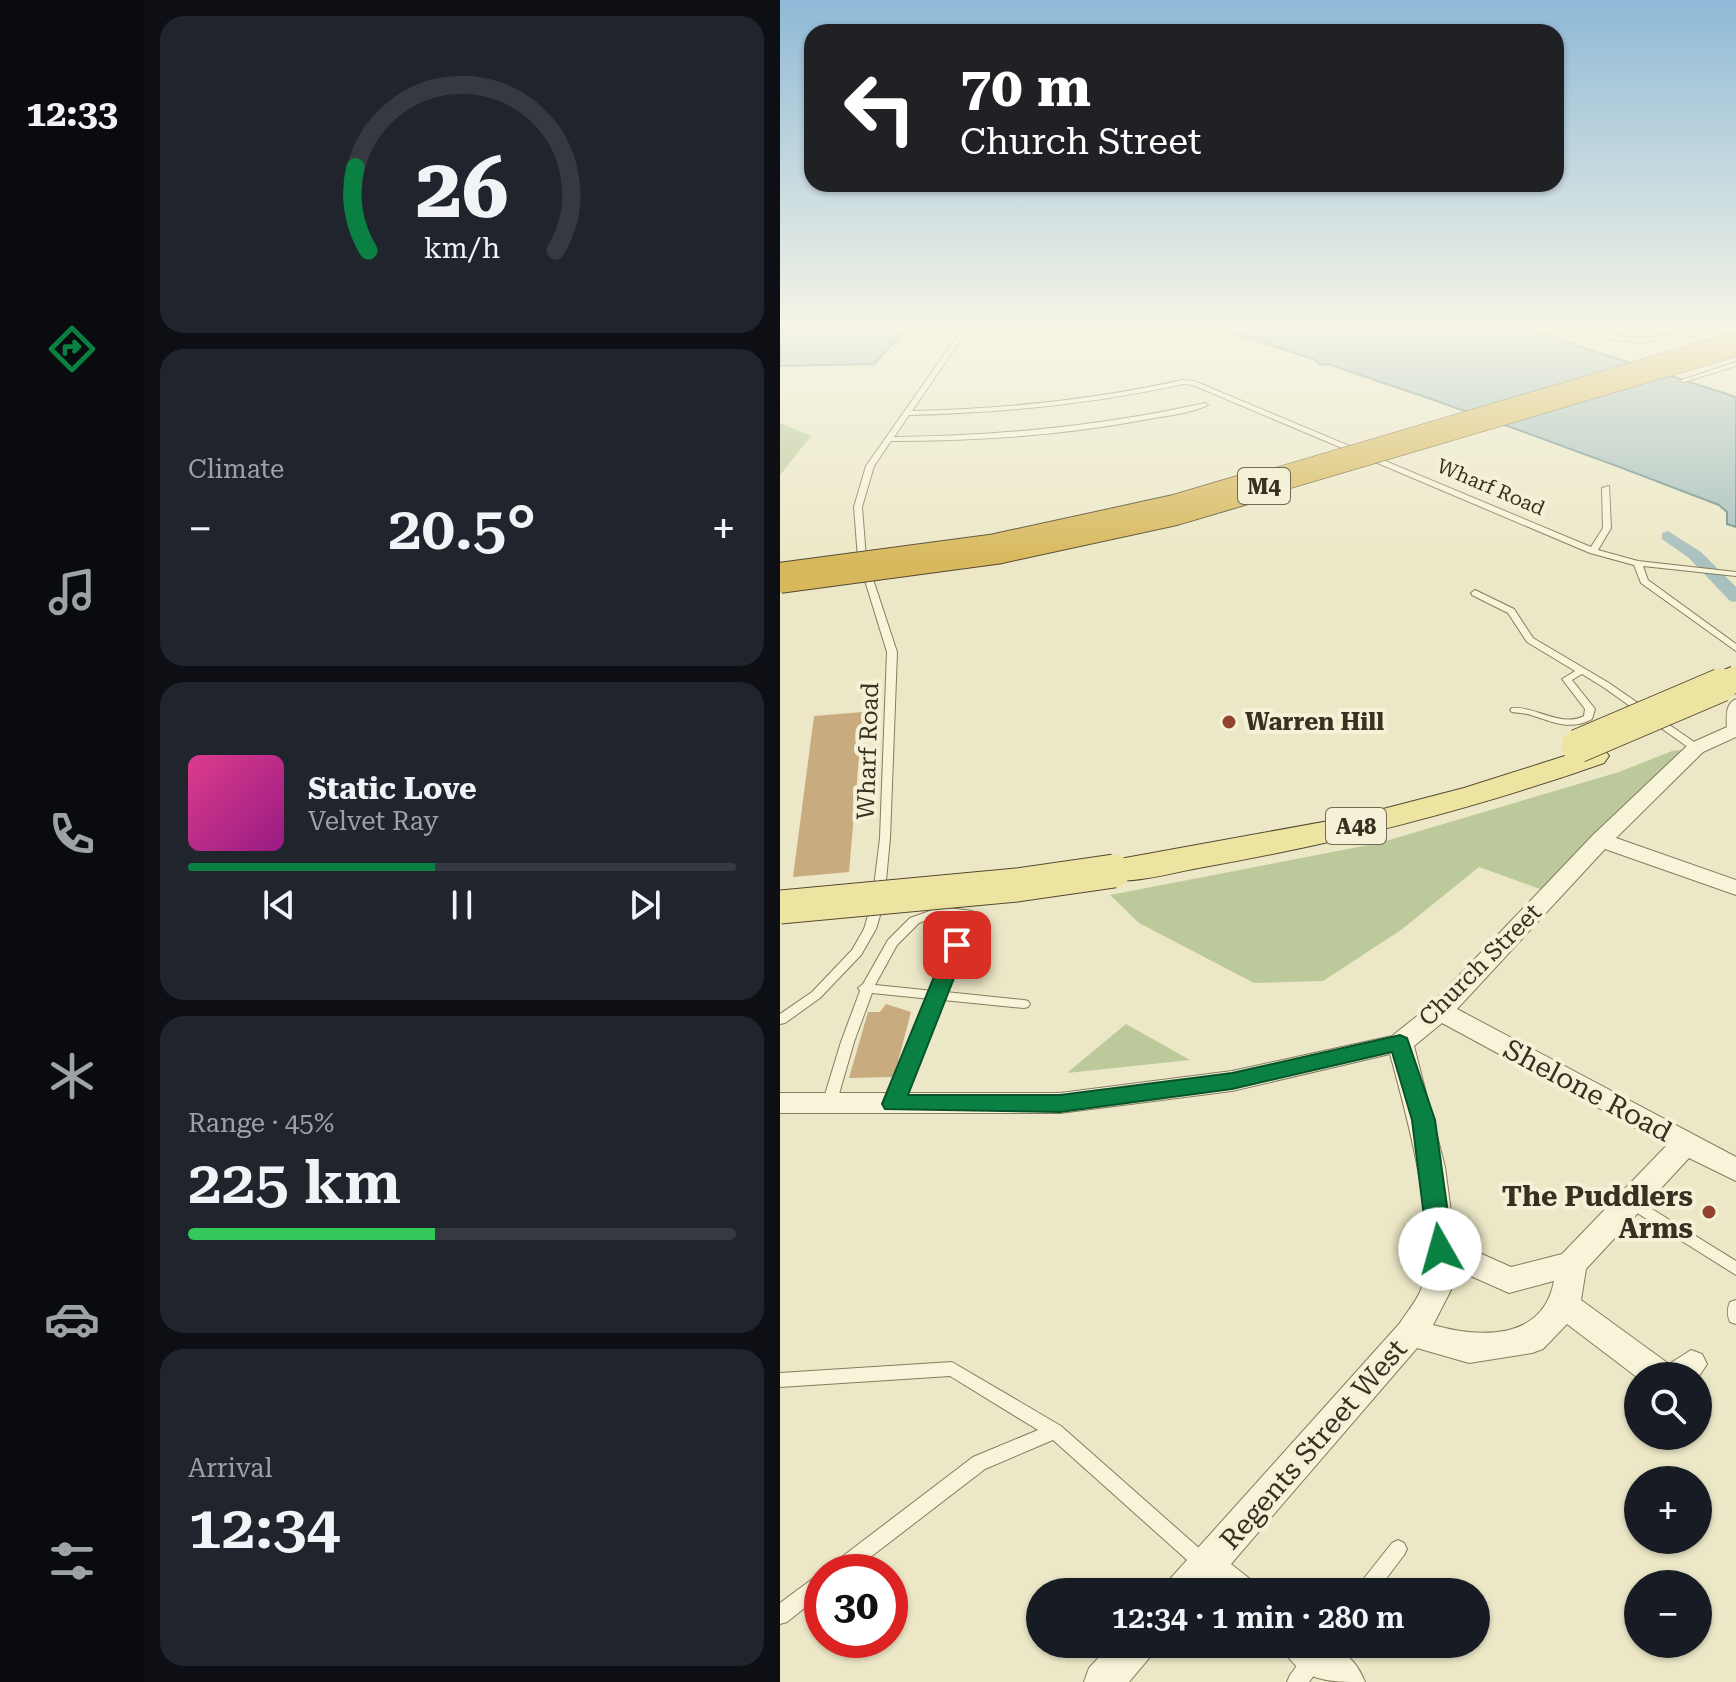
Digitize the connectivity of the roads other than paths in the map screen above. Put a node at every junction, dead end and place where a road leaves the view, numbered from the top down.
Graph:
1 (912, 404) edge
2 (1069, 404) edge
3 (1245, 404) edge
4 (1503, 404) edge
5 (1539, 404) edge
6 (1205, 405) dead end
7 (909, 409) junction
8 (889, 439) junction
9 (1606, 488) dead end
10 (1593, 551) junction
11 (1638, 563) junction
12 (780, 568) edge
13 (1736, 574) edge
14 (780, 578) edge
15 (1475, 593) dead end
16 (1736, 648) edge
17 (1581, 671) junction
18 (1736, 679) edge
19 (1736, 696) edge
20 (1736, 702) edge
21 (1515, 710) dead end
22 (1734, 730) edge
23 (1696, 748) junction
24 (1585, 751) junction
25 (1601, 840) junction
26 (1111, 864) junction
27 (1736, 888) edge
28 (780, 891) edge
29 (780, 907) edge
30 (864, 988) junction
31 (937, 996) junction
32 (1024, 1004) dead end
33 (1440, 1011) junction
34 (780, 1020) edge
35 (1400, 1043) junction
36 (830, 1101) junction
37 (780, 1103) edge
38 (893, 1104) junction
39 (1686, 1143) junction
40 (1736, 1170) edge
41 (1630, 1202) junction
42 (1440, 1249) junction
43 (1572, 1264) junction
44 (1736, 1269) edge
45 (1565, 1305) junction
46 (1736, 1307) edge
47 (1736, 1317) edge
48 (1411, 1333) junction
49 (1641, 1362) edge
50 (780, 1380) edge
51 (1055, 1431) junction
52 (1398, 1549) dead end
53 (860, 1554) edge
54 (1194, 1578) edge
55 (1196, 1578) edge
56 (1376, 1578) edge
57 (804, 1597) edge
58 (780, 1615) edge
59 (1124, 1658) edge
60 (1310, 1658) edge
61 (1103, 1682) edge
62 (1346, 1682) edge

1 - 7 lane
2 - 7 lane, Wharf Road
3 - 10 lane, Wharf Road
4 - 12 highway, M4
5 - 14 highway, M4, bridge
6 - 8 lane
7 - 8 lane, Wharf Road
8 - 34 lane, Wharf Road
9 - 10 lane
10 - 11 lane, Wharf Road
11 - 13 lane, Wharf Road
11 - 16 lane
15 - 17 lane
17 - 21 lane
17 - 23 lane
18 - 24 main road, A48, bridge
19 - 24 main road, A48
20 - 22 lane
22 - 23 street, Church Street
23 - 25 street, Church Street
24 - 26 main road, A48
25 - 27 street
25 - 33 street, Church Street
26 - 28 main road, A48
26 - 29 main road, A48, bridge
30 - 31 lane
30 - 31 lane
30 - 36 lane
31 - 32 lane
31 - 38 lane
33 - 35 street, Church Street
33 - 39 street, Shelone Road
35 - 38 street, Church Street
35 - 42 street
36 - 37 street, Church Street
36 - 38 street, Church Street
39 - 40 street, Shelone Road
39 - 41 street
41 - 43 street
41 - 44 lane
42 - 43 street
42 - 48 street, Regents Street West
43 - 45 street
45 - 48 street, Regents Street West
45 - 49 street
46 - 47 lane
48 - 55 street, Regents Street West
50 - 51 lane
51 - 53 lane
51 - 54 lane
52 - 56 lane
57 - 58 lane
59 - 61 street
60 - 62 street

